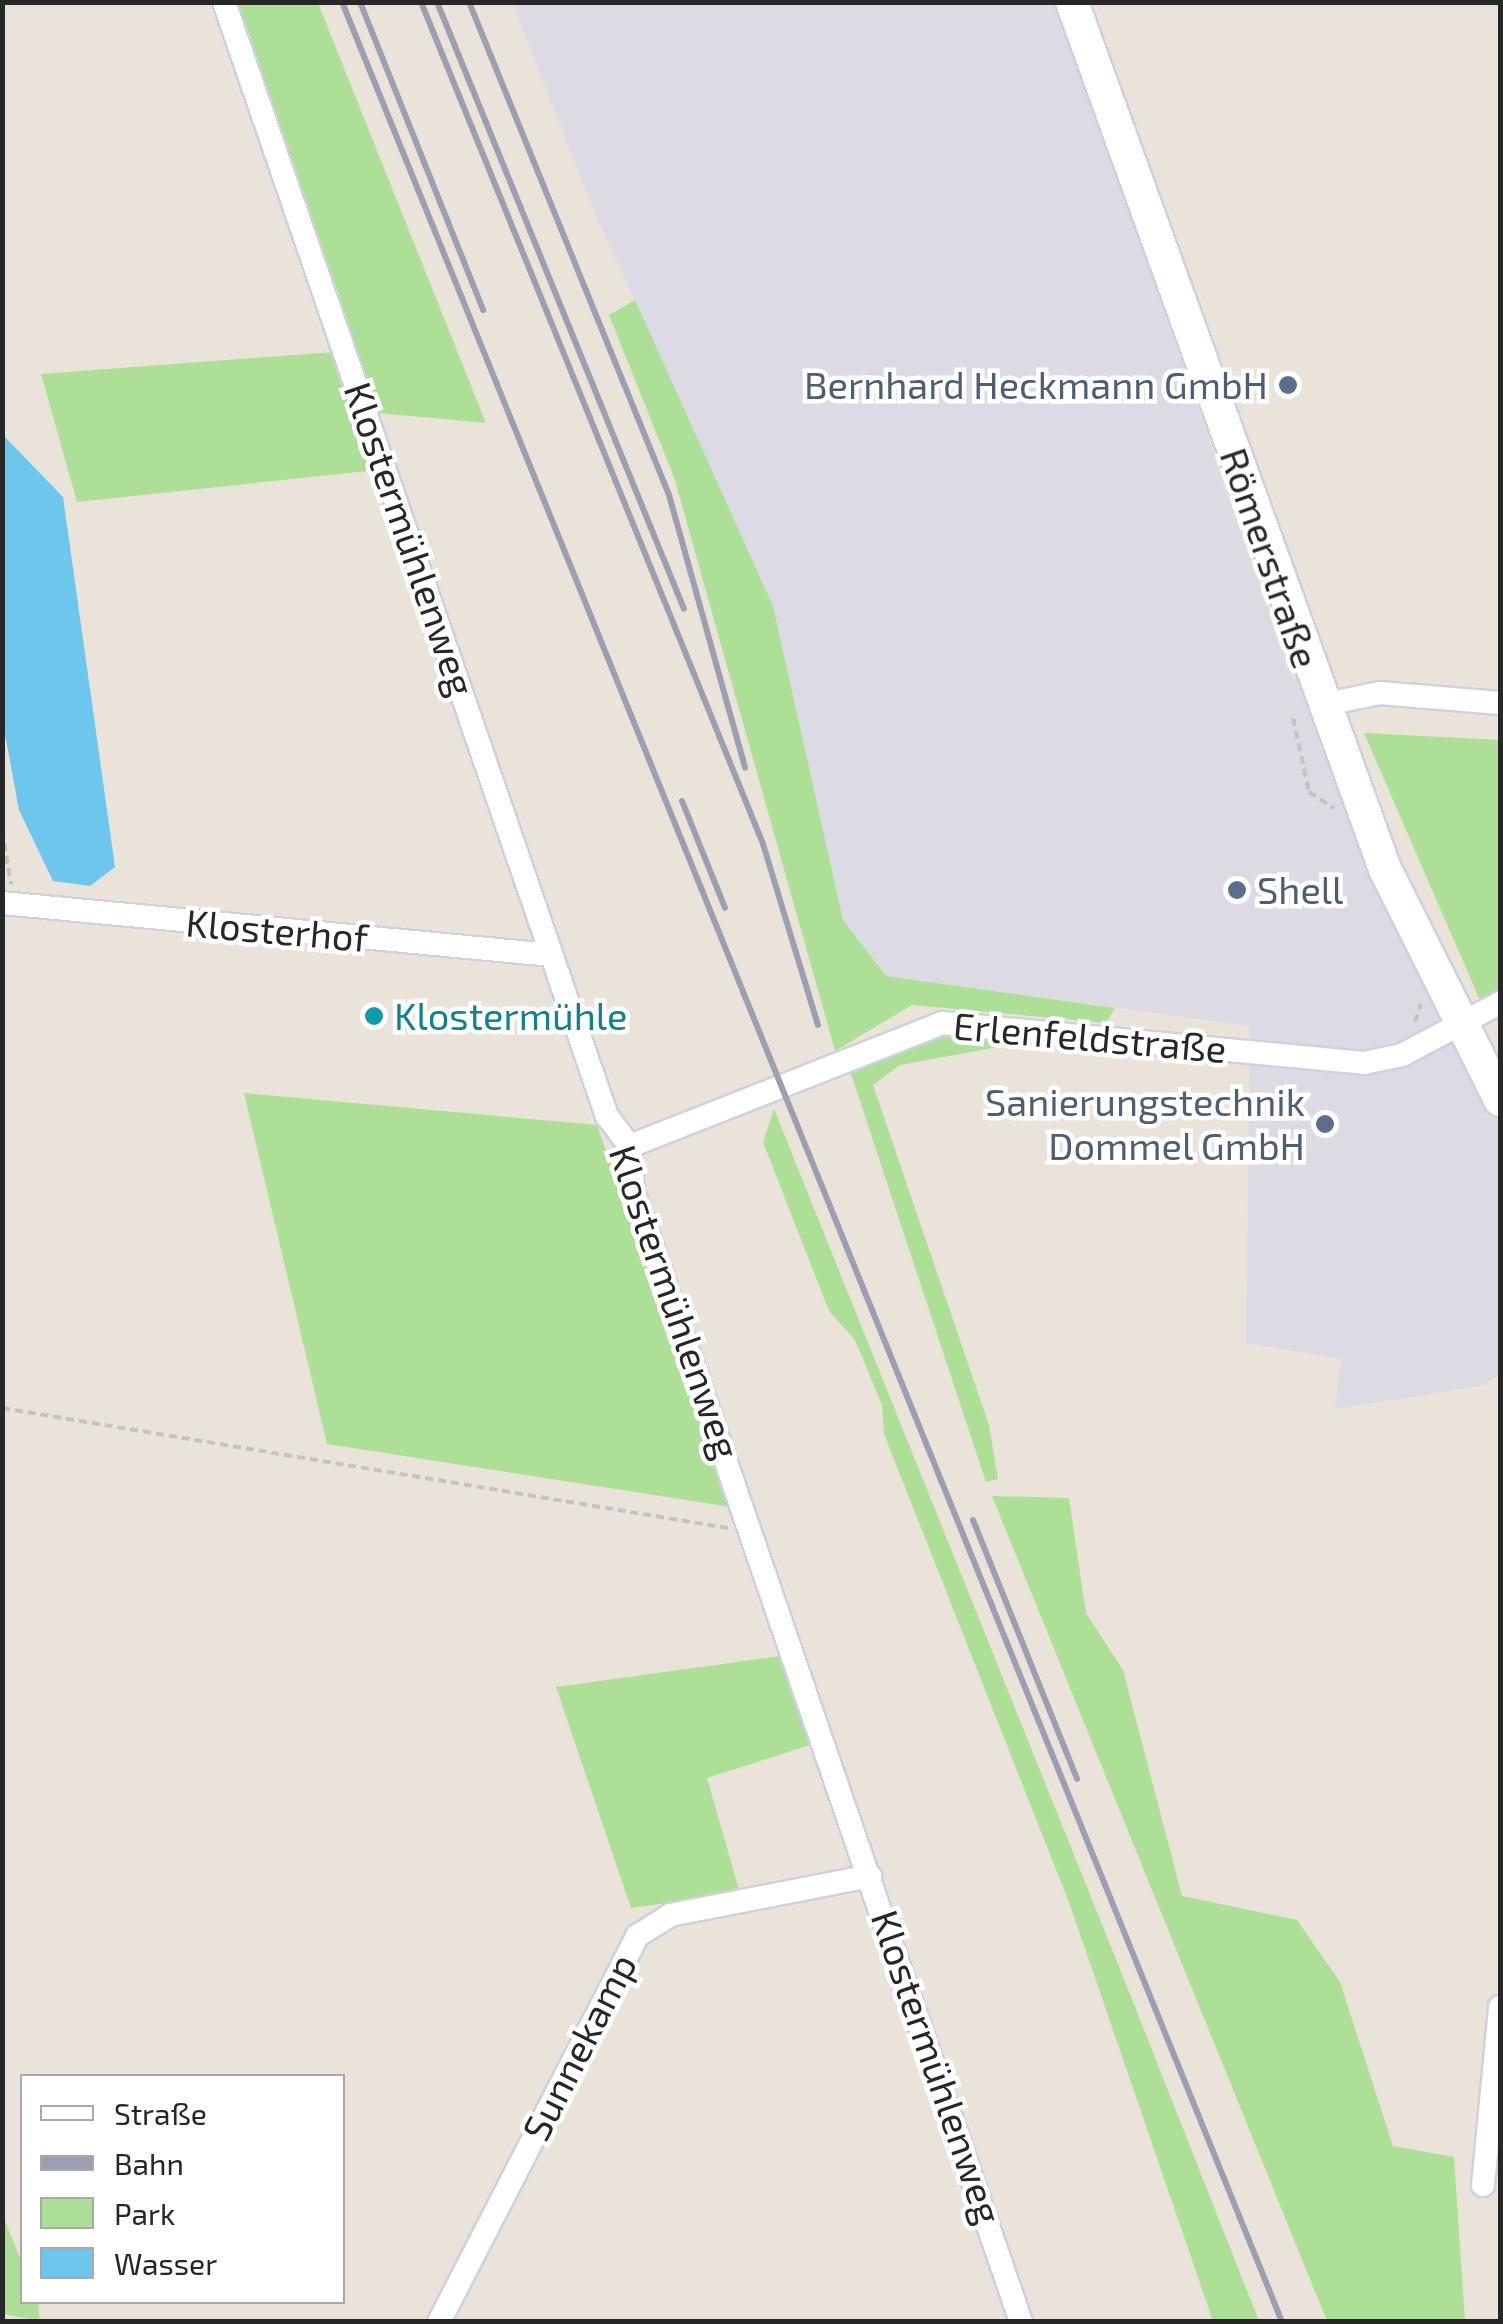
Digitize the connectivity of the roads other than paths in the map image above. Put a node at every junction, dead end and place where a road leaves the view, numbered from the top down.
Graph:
1 (224, 2) edge
2 (1072, 2) edge
3 (1500, 703) edge
4 (1307, 711) junction
5 (2, 902) edge
6 (551, 955) junction
7 (1500, 1003) edge
8 (1456, 1025) junction
9 (1500, 1100) edge
10 (630, 1146) junction
11 (870, 1876) junction
12 (1500, 2007) edge
13 (1484, 2185) dead end
14 (439, 2322) edge
15 (1021, 2322) edge

1 - 6 street, Klostermühlenweg
2 - 4 main road, Römerstraße
3 - 4 street
4 - 8 main road, Römerstraße
5 - 6 street, Klosterhof
6 - 10 street, Klostermühlenweg
7 - 8 street, Erlenfeldstraße
8 - 9 main road, Römerstraße
8 - 10 street, Erlenfeldstraße
10 - 11 street, Klostermühlenweg
11 - 14 street, Sunnekamp
11 - 15 street, Klostermühlenweg
12 - 13 street

